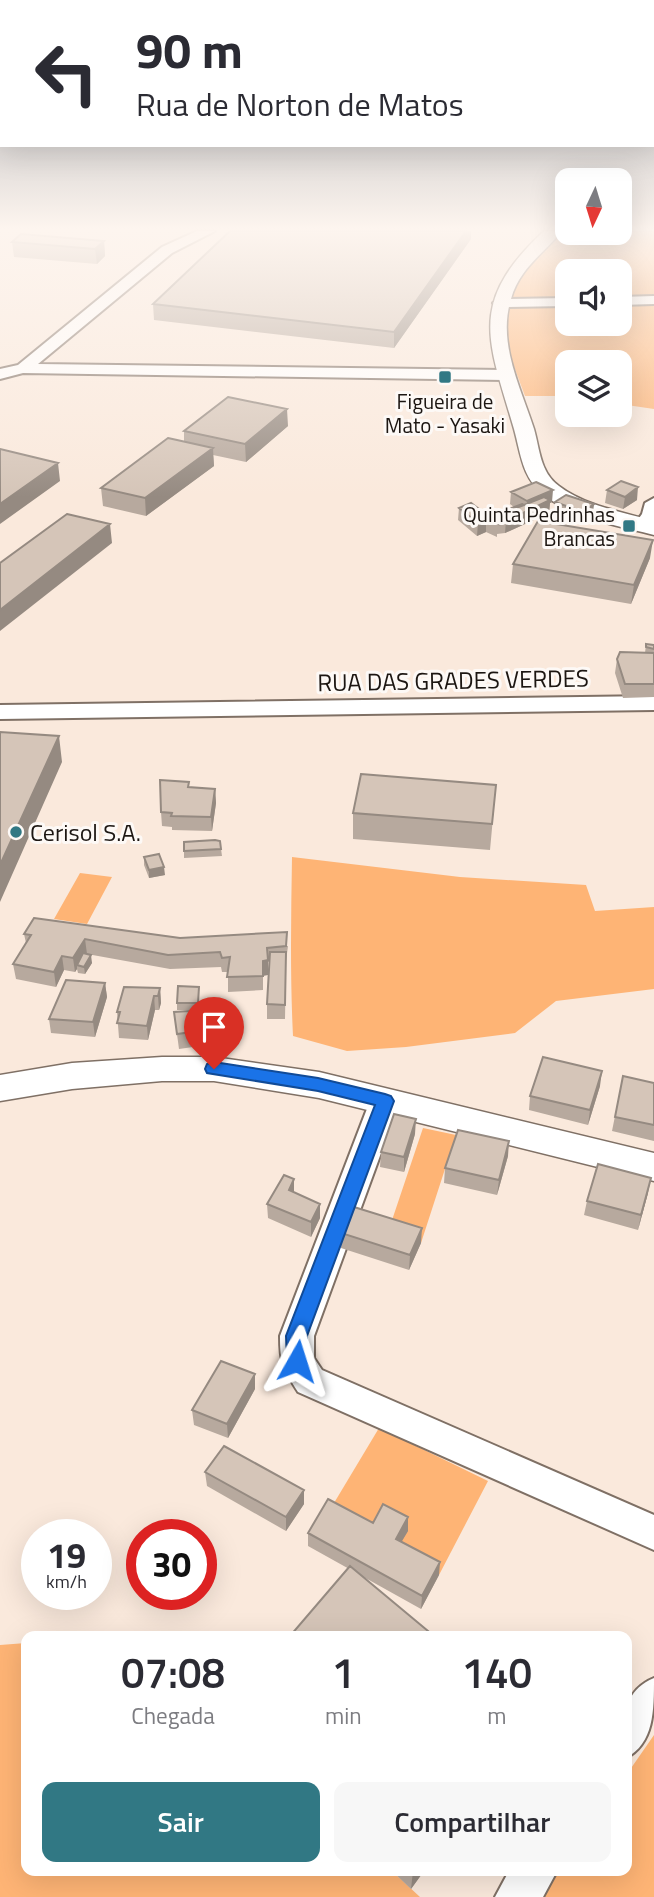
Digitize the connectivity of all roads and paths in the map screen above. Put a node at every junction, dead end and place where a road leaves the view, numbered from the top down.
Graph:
1 (82, 320) edge
2 (497, 320) edge
3 (23, 368) junction
4 (0, 374) edge
5 (504, 375) junction
6 (654, 503) edge
7 (648, 526) edge
8 (654, 703) edge
9 (0, 712) edge
10 (0, 1088) edge
11 (385, 1101) junction
12 (654, 1167) edge
13 (654, 1533) edge
14 (654, 1698) edge
15 (632, 1729) edge
16 (532, 1876) edge
17 (517, 1897) edge

1 - 3 street
2 - 5 street
3 - 4 street
3 - 5 street
5 - 7 street
6 - 7 street
8 - 9 street, RUA DAS GRADES VERDES
10 - 11 street
11 - 12 street
11 - 13 street
14 - 15 street
16 - 17 street

